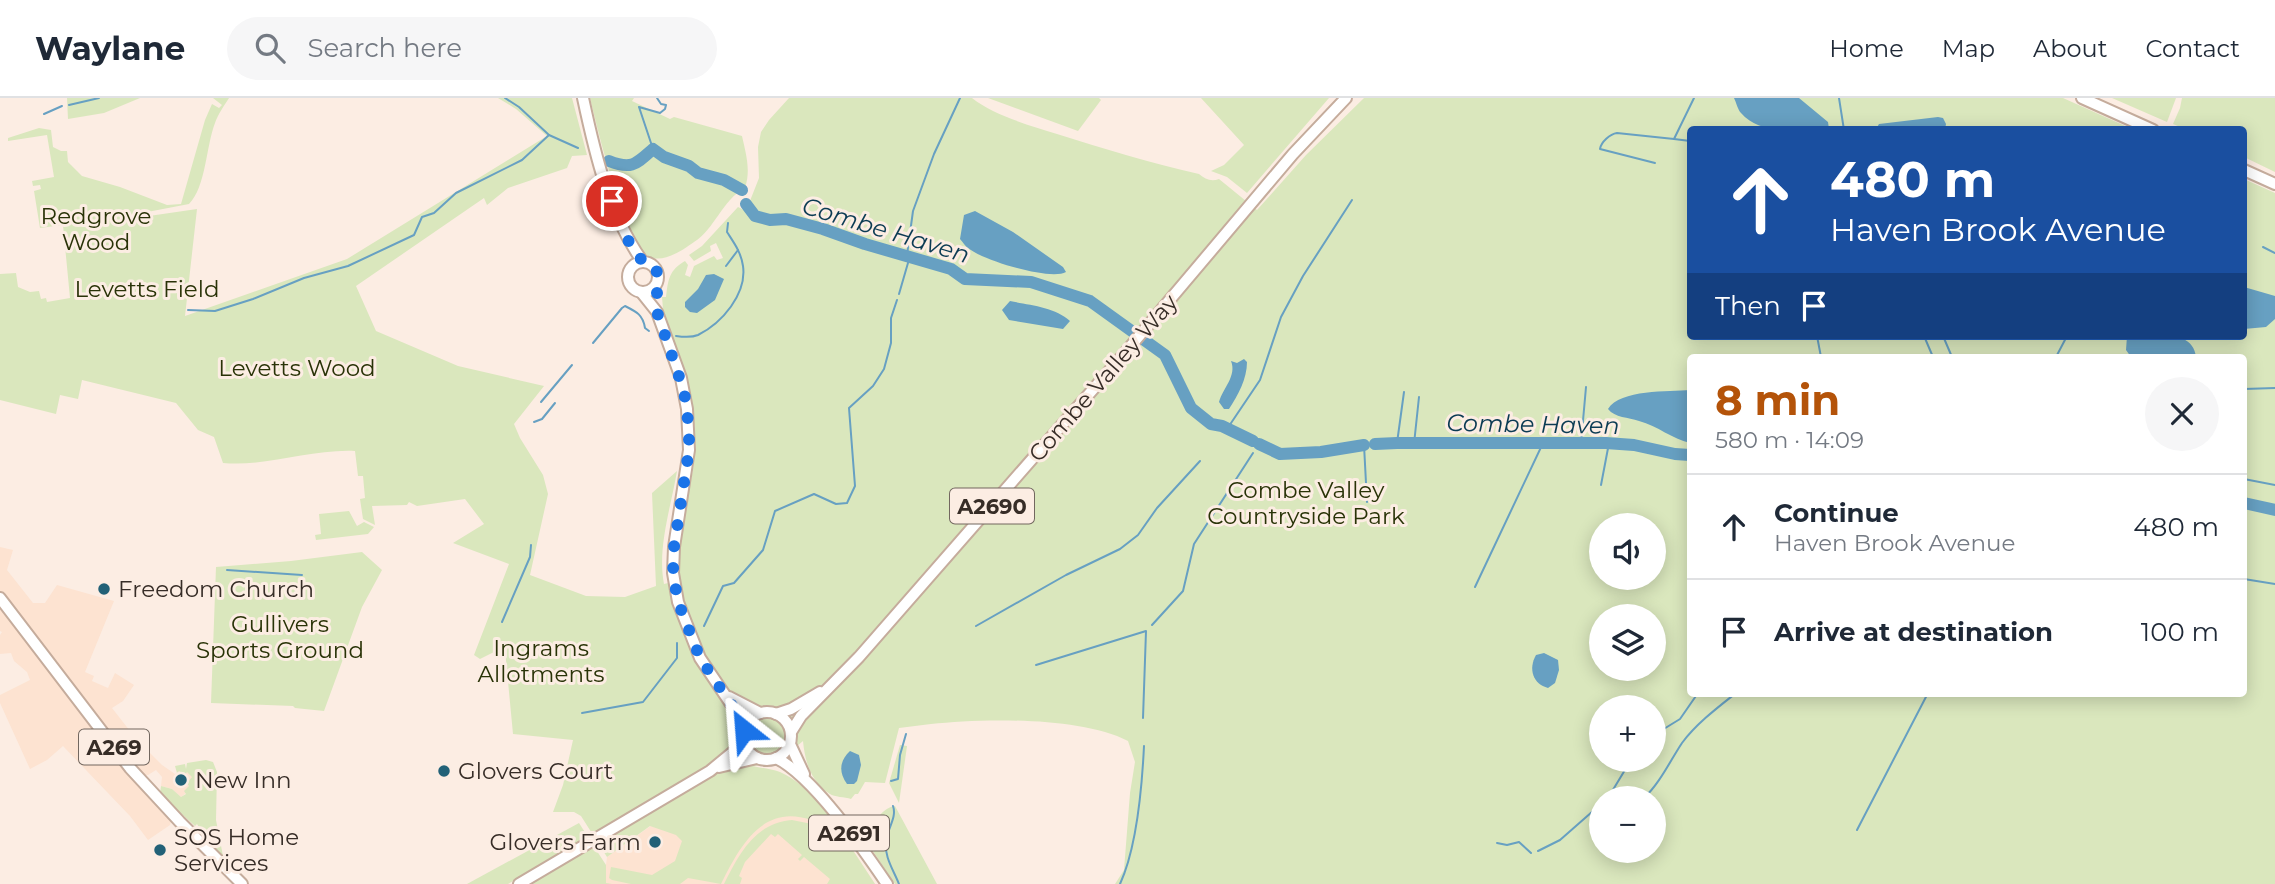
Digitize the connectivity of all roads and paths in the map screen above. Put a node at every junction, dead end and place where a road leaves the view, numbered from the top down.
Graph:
1 (583, 98) edge
2 (1346, 98) edge
3 (2082, 98) edge
4 (2144, 126) edge
5 (2247, 171) edge
6 (2275, 184) edge
7 (629, 242) junction
8 (643, 262) junction
9 (632, 267) junction
10 (656, 285) junction
11 (641, 292) junction
12 (657, 312) junction
13 (0, 598) edge
14 (829, 686) junction
15 (724, 694) junction
16 (760, 713) junction
17 (776, 714) junction
18 (744, 734) junction
19 (790, 738) junction
20 (757, 758) junction
21 (776, 758) junction
22 (710, 771) junction
23 (809, 783) junction
24 (242, 884) edge
25 (519, 884) edge
26 (887, 884) edge

1 - 7 main road
2 - 14 main road, Combe Valley Way / A2690
3 - 4 main road
5 - 6 main road
7 - 8 main road
7 - 9 main road
8 - 9 main road
8 - 10 main road
9 - 11 main road
10 - 11 main road
10 - 12 main road
11 - 12 main road
12 - 15 main road
13 - 24 main road, A269
14 - 17 main road, Combe Valley Way / A2690
14 - 19 main road, Combe Valley Way / A2690
15 - 16 main road
15 - 18 main road
16 - 17 main road
16 - 18 main road
17 - 19 main road
18 - 20 main road
18 - 22 main road
19 - 21 main road
19 - 23 main road, A2691
20 - 21 main road
20 - 22 main road
21 - 23 main road, A2691
22 - 25 main road
23 - 26 main road, A2691

